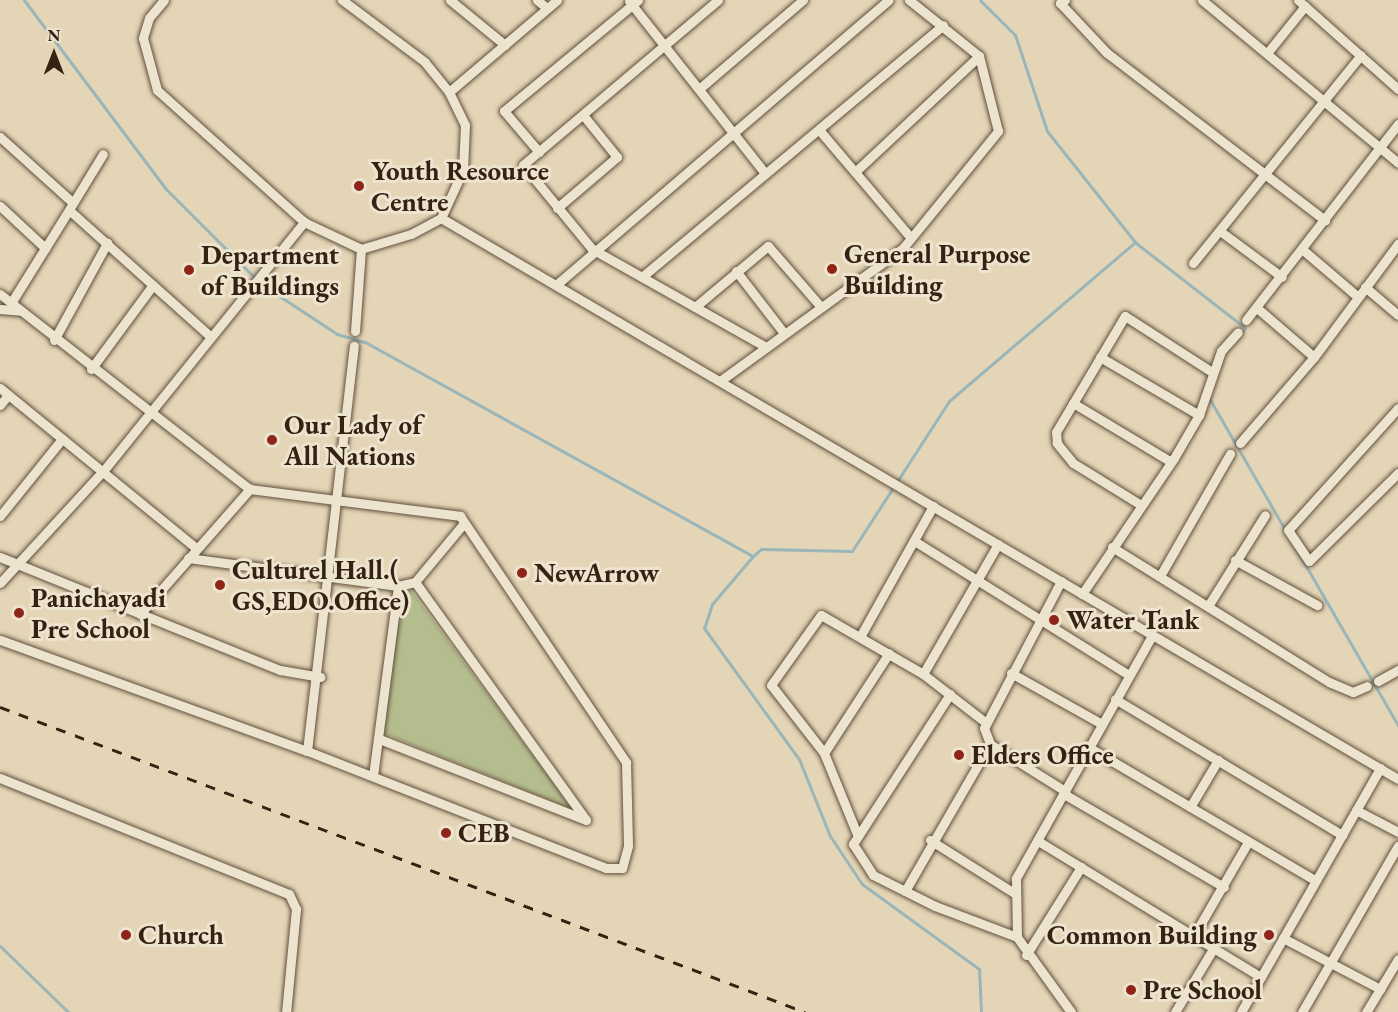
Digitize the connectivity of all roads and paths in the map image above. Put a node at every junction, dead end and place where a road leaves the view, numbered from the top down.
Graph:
1 (164, 0) edge
2 (342, 0) edge
3 (450, 0) edge
4 (537, 0) edge
5 (556, 0) edge
6 (718, 0) edge
7 (803, 0) edge
8 (888, 0) edge
9 (909, 0) edge
10 (1065, 0) edge
11 (1202, 0) edge
12 (633, 2) edge
13 (1302, 3) edge
14 (548, 8) junction
15 (943, 25) junction
16 (505, 45) junction
17 (665, 47) junction
18 (1268, 52) junction
19 (979, 56) junction
20 (1361, 56) junction
21 (699, 89) junction
22 (1398, 89) edge
23 (450, 92) junction
24 (1323, 100) junction
25 (583, 115) junction
26 (1398, 123) edge
27 (820, 131) junction
28 (731, 132) junction
29 (0, 137) edge
30 (1379, 148) junction
31 (539, 152) junction
32 (103, 154) dead end
33 (1398, 164) edge
34 (855, 172) junction
35 (765, 173) junction
36 (1265, 176) junction
37 (0, 206) edge
38 (71, 207) junction
39 (557, 208) junction
40 (441, 218) junction
41 (1325, 220) junction
42 (304, 222) junction
43 (1220, 231) junction
44 (911, 237) junction
45 (107, 243) junction
46 (1398, 244) edge
47 (45, 248) junction
48 (361, 249) junction
49 (592, 249) junction
50 (1303, 250) junction
51 (1193, 263) dead end
52 (736, 271) junction
53 (643, 276) junction
54 (1282, 277) junction
55 (153, 285) junction
56 (556, 285) junction
57 (1365, 287) junction
58 (0, 294) edge
59 (1358, 297) junction
60 (11, 303) junction
61 (695, 307) junction
62 (821, 307) junction
63 (1257, 308) junction
64 (0, 309) edge
65 (21, 311) junction
66 (1398, 315) edge
67 (1246, 320) dead end
68 (355, 331) dead end
69 (1238, 332) dead end
70 (784, 333) junction
71 (209, 335) junction
72 (54, 340) junction
73 (354, 346) dead end
74 (765, 347) junction
75 (1100, 357) junction
76 (1314, 357) junction
77 (91, 369) junction
78 (1212, 372) junction
79 (720, 381) junction
80 (0, 388) edge
81 (8, 395) junction
82 (1073, 403) junction
83 (0, 405) edge
84 (1398, 408) edge
85 (149, 414) junction
86 (1199, 416) junction
87 (62, 439) junction
88 (1240, 443) dead end
89 (1230, 454) dead end
90 (1171, 462) junction
91 (104, 470) junction
92 (1398, 473) edge
93 (250, 489) junction
94 (339, 498) junction
95 (1141, 505) junction
96 (933, 506) junction
97 (1265, 515) dead end
98 (0, 516) edge
99 (464, 522) junction
100 (916, 543) junction
101 (998, 544) junction
102 (1112, 547) junction
103 (196, 548) junction
104 (0, 557) edge
105 (188, 558) junction
106 (1235, 560) junction
107 (17, 562) junction
108 (1160, 576) junction
109 (330, 578) junction
110 (1061, 581) junction
111 (415, 582) junction
112 (976, 582) junction
113 (0, 583) edge
114 (398, 586) junction
115 (1082, 594) junction
116 (1317, 605) dead end
117 (1208, 606) junction
118 (140, 614) junction
119 (1041, 621) junction
120 (861, 636) junction
121 (1152, 636) junction
122 (0, 640) edge
123 (889, 653) junction
124 (1398, 670) edge
125 (1011, 673) junction
126 (923, 674) junction
127 (1129, 675) junction
128 (320, 676) junction
129 (1378, 681) dead end
130 (1367, 686) dead end
131 (950, 694) junction
132 (1115, 699) junction
133 (984, 722) junction
134 (1102, 724) junction
135 (379, 739) junction
136 (990, 744) junction
137 (1088, 747) junction
138 (307, 751) junction
139 (824, 753) junction
140 (1218, 760) junction
141 (1380, 768) junction
142 (373, 776) junction
143 (0, 778) edge
144 (1398, 779) edge
145 (1064, 793) junction
146 (1190, 807) junction
147 (1356, 810) junction
148 (1398, 832) edge
149 (857, 834) junction
150 (1342, 835) junction
151 (930, 840) junction
152 (1038, 841) junction
153 (1248, 842) junction
154 (1398, 846) edge
155 (1081, 867) junction
156 (1316, 881) junction
157 (1224, 887) junction
158 (905, 891) junction
159 (1014, 893) junction
160 (1017, 937) junction
161 (1193, 938) junction
162 (1283, 938) junction
163 (1213, 949) junction
164 (1026, 955) junction
165 (1398, 958) edge
166 (1329, 963) junction
167 (1261, 977) junction
168 (1380, 989) junction
169 (286, 1012) edge
170 (1071, 1012) edge
171 (1175, 1012) edge
172 (1241, 1012) edge
173 (1302, 1012) edge
174 (1366, 1012) edge

1 - 42 street
2 - 23 street
3 - 16 street
4 - 14 street
5 - 14 street
6 - 17 street
7 - 21 street
8 - 28 street
9 - 15 street
10 - 36 street
11 - 18 street
12 - 17 street
12 - 31 street
13 - 18 street
13 - 20 street
14 - 16 street
15 - 19 street
15 - 27 street
16 - 23 street
17 - 21 street
17 - 25 street
18 - 24 street
19 - 34 street
19 - 44 street
20 - 22 street
20 - 24 street
21 - 28 street
23 - 40 street
24 - 30 street
24 - 36 street
25 - 31 street
25 - 39 street
26 - 30 street
27 - 34 street
27 - 35 street
28 - 35 street
28 - 49 street
29 - 38 street
30 - 33 street
30 - 41 street
31 - 39 street
32 - 38 street
34 - 44 street
35 - 53 street
36 - 41 street
36 - 43 street
37 - 47 street
38 - 45 street
38 - 47 street
39 - 49 street
40 - 48 street
40 - 56 street
41 - 50 street
42 - 48 street
42 - 71 street
43 - 51 street
43 - 54 street
44 - 62 street
45 - 55 street
45 - 72 street
46 - 57 street
47 - 60 street
48 - 68 street
49 - 53 street
49 - 56 street
50 - 54 street
50 - 59 street
52 - 61 street
52 - 62 street
52 - 70 street
53 - 61 street
54 - 63 street
55 - 71 street
55 - 77 street
56 - 79 street
57 - 59 street
57 - 66 street
58 - 60 street
59 - 76 street
60 - 65 street
61 - 74 street
62 - 70 street
63 - 67 street
63 - 76 street
64 - 65 street
65 - 72 street
69 - 78 street
70 - 74 street
71 - 85 street
72 - 77 street
73 - 94 street
74 - 79 street
75 - 78 street
75 - 82 street
75 - 86 street
76 - 88 street
77 - 85 street
78 - 86 street
79 - 96 street
80 - 81 street
81 - 83 street
81 - 87 street
82 - 90 street
82 - 95 street
84 - 92 street
85 - 91 street
85 - 93 street
86 - 90 street
87 - 91 street
87 - 98 street
89 - 108 street
90 - 95 street
91 - 103 street
91 - 107 street
93 - 94 street
93 - 103 street
94 - 99 street
94 - 109 street
95 - 102 street
96 - 100 street
96 - 101 street
97 - 106 street
99 - 111 street
99 - 142 street
100 - 112 street
100 - 120 street
101 - 110 street
101 - 112 street
102 - 108 street
102 - 115 street
103 - 105 street
104 - 107 street
105 - 109 street
105 - 118 street
106 - 116 street
106 - 117 street
107 - 113 street
107 - 118 street
108 - 117 street
109 - 114 street
109 - 128 street
110 - 115 street
110 - 119 street
111 - 114 street
111 - 135 street
112 - 119 street
112 - 126 street
114 - 135 street
115 - 121 street
117 - 130 street
118 - 128 street
119 - 125 street
119 - 127 street
120 - 123 street
120 - 139 street
121 - 127 street
121 - 141 street
122 - 138 street
123 - 126 street
123 - 139 street
124 - 129 street
125 - 133 street
125 - 134 street
126 - 131 street
127 - 132 street
128 - 138 street
131 - 133 street
131 - 149 street
132 - 134 street
132 - 140 street
133 - 136 street
134 - 137 street
135 - 142 street
136 - 145 street
136 - 151 street
137 - 145 street
137 - 146 street
138 - 142 street
139 - 149 street
140 - 146 street
140 - 150 street
141 - 144 street
141 - 147 street
143 - 169 street
145 - 152 street
145 - 157 street
146 - 153 street
147 - 148 street
147 - 150 street
149 - 158 street
150 - 156 street
151 - 158 street
151 - 159 street
152 - 155 street
152 - 159 street
153 - 156 street
153 - 157 street
154 - 166 street
155 - 161 street
155 - 164 street
156 - 162 street
157 - 161 street
158 - 160 street
159 - 160 street
160 - 164 street
161 - 163 street
162 - 166 street
162 - 167 street
163 - 167 street
163 - 171 street
164 - 170 street
165 - 168 street
166 - 168 street
166 - 173 street
167 - 172 street
168 - 174 street

